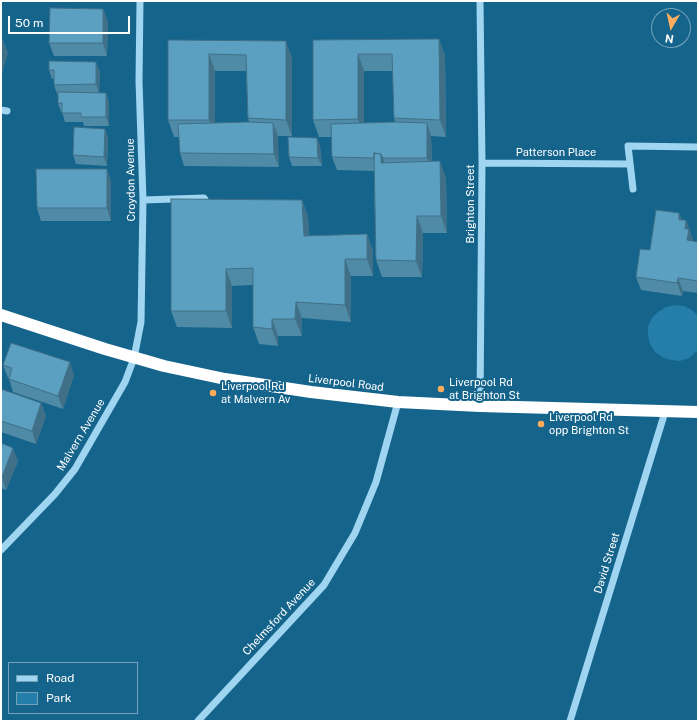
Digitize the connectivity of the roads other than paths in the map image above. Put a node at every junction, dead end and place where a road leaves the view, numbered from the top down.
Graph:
1 (140, 1) edge
2 (480, 1) edge
3 (698, 147) edge
4 (482, 163) junction
5 (629, 164) junction
6 (633, 189) dead end
7 (143, 200) junction
8 (210, 211) edge
9 (1, 315) edge
10 (134, 358) junction
11 (398, 402) junction
12 (480, 406) junction
13 (664, 412) junction
14 (698, 412) edge
15 (1, 550) edge
16 (198, 721) edge
17 (570, 721) edge

1 - 7 street, Croydon Avenue
2 - 4 street, Brighton Street
3 - 5 street
4 - 5 street, Patterson Place
4 - 12 street, Brighton Street
5 - 6 street
7 - 8 street
7 - 10 street, Croydon Avenue
9 - 10 highway, Liverpool Road
10 - 11 highway, Liverpool Road
10 - 15 street, Malvern Avenue
11 - 12 highway, Liverpool Road
11 - 16 street, Chelmsford Avenue
12 - 13 highway, Liverpool Road
13 - 14 highway, Liverpool Road
13 - 17 street, David Street

